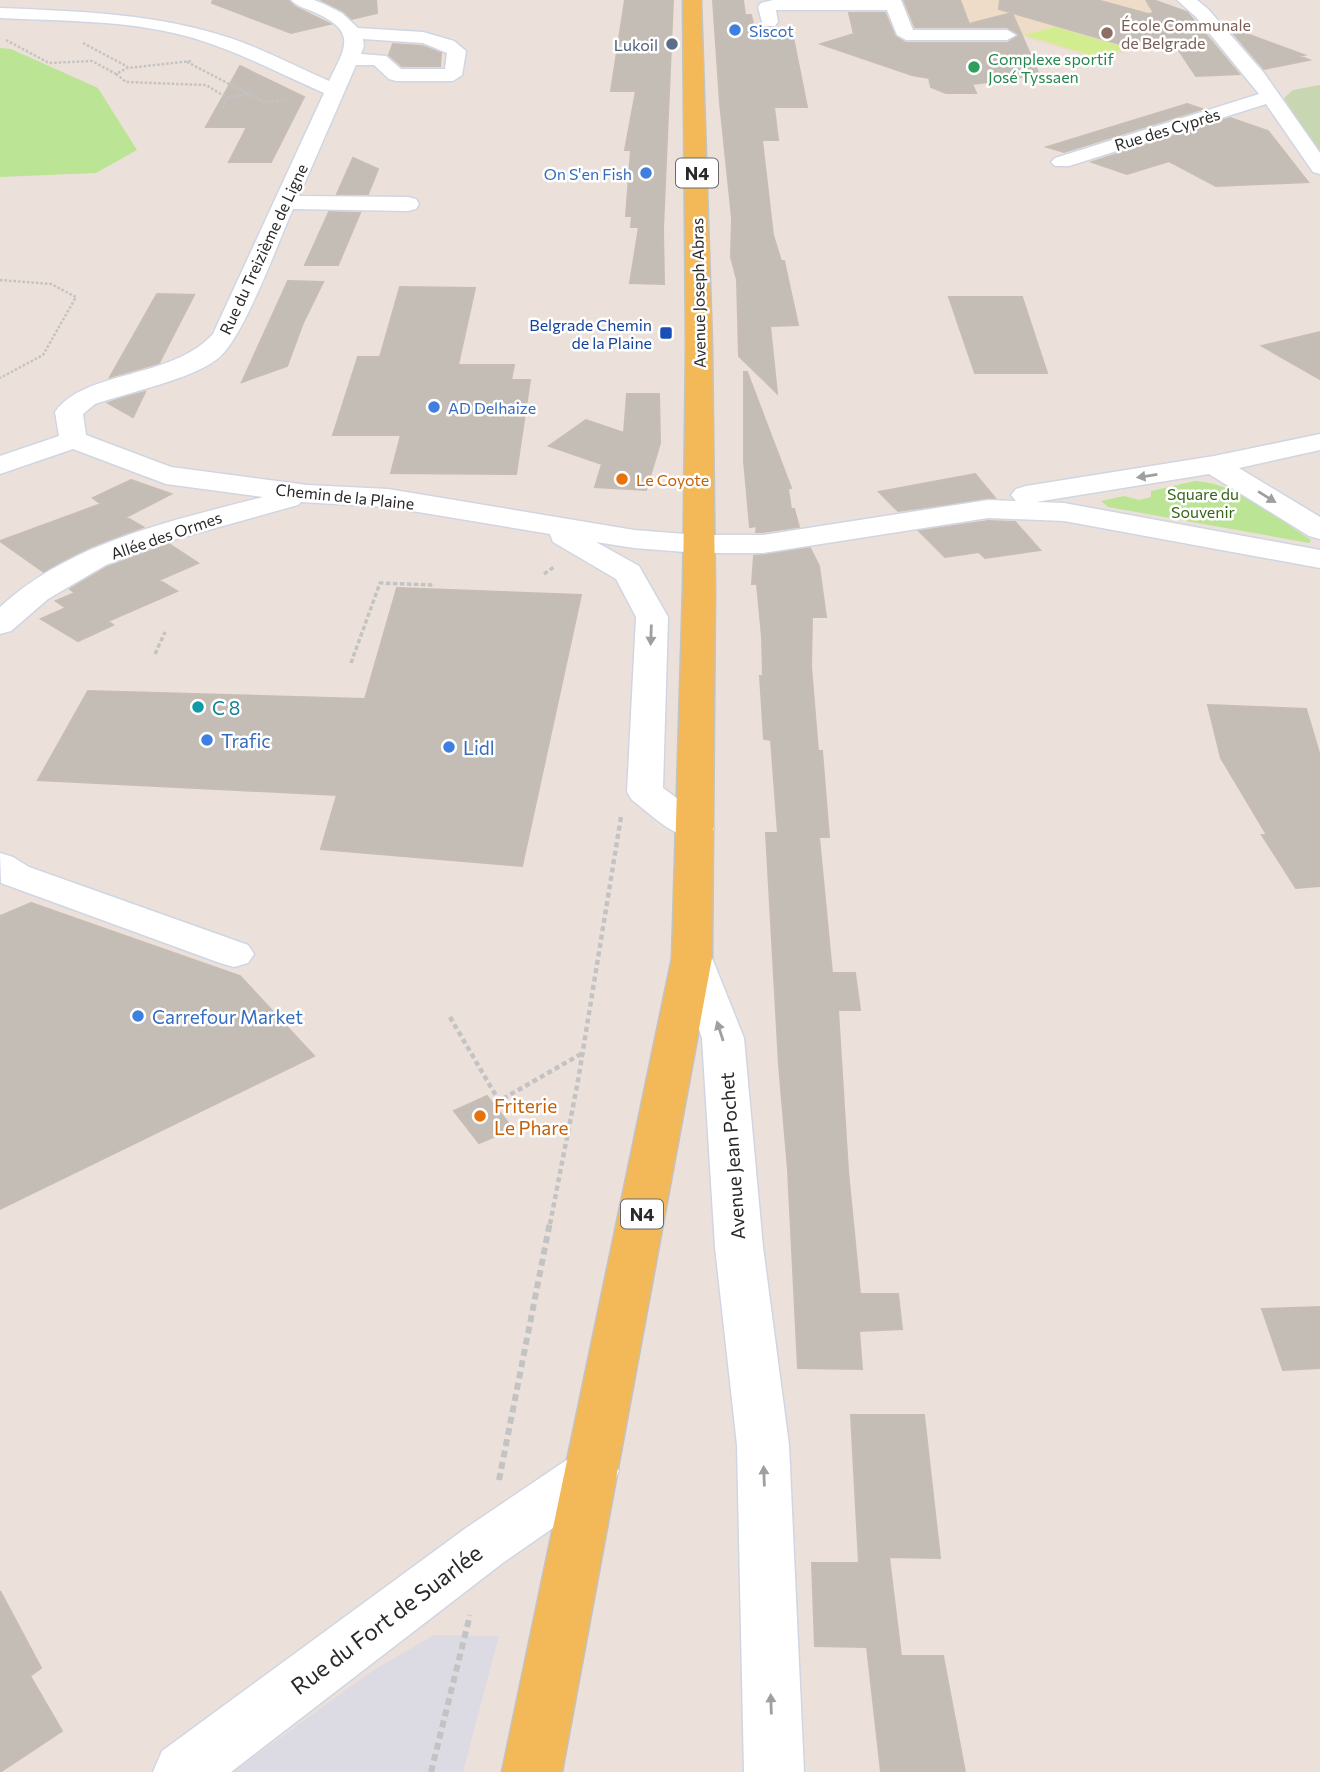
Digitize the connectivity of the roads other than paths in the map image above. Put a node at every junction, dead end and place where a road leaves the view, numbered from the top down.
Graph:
1 (300, 0) edge
2 (692, 0) edge
3 (891, 0) edge
4 (1186, 0) edge
5 (1202, 7) edge
6 (0, 13) edge
7 (98, 18) junction
8 (769, 22) dead end
9 (354, 33) junction
10 (1007, 35) dead end
11 (178, 59) road end
12 (351, 59) junction
13 (334, 94) junction
14 (1272, 96) junction
15 (1062, 162) dead end
16 (1320, 168) edge
17 (285, 202) junction
18 (408, 204) dead end
19 (13, 435) dead end
20 (73, 436) junction
21 (1320, 442) edge
22 (1214, 465) junction
23 (0, 466) edge
24 (307, 494) junction
25 (988, 509) junction
26 (541, 522) junction
27 (1320, 530) edge
28 (698, 544) junction
29 (1320, 559) edge
30 (0, 624) edge
31 (695, 829) junction
32 (0, 865) edge
33 (234, 954) dead end
34 (692, 958) junction
35 (593, 1471) junction
36 (183, 1772) edge
37 (532, 1772) edge
38 (774, 1772) edge

1 - 9 street
2 - 28 main road, Avenue Joseph Abras / N4
3 - 8 street
3 - 10 street
4 - 5 street
5 - 14 street
6 - 7 street
7 - 11 street
7 - 13 street
9 - 12 street, Rue du Treizième de Ligne
9 - 12 street
12 - 13 street, Rue du Treizième de Ligne
13 - 17 street, Rue du Treizième de Ligne
14 - 15 street, Rue des Cyprès
14 - 16 street
17 - 18 street
17 - 20 street, Rue du Treizième de Ligne
19 - 20 street
20 - 23 street
20 - 24 street, Chemin de la Plaine
21 - 22 street
22 -> 25 street
22 -> 27 street
24 - 26 street, Chemin de la Plaine
24 - 30 street, Allée des Ormes
25 - 28 street
25 - 29 street
26 - 28 street, Chemin de la Plaine
26 -> 31 street
28 - 31 main road, Avenue Jean Pochet / N4
31 - 34 main road, Avenue Jean Pochet / N4
32 - 33 street
34 - 35 main road, N4
38 -> 34 street, Avenue Jean Pochet
35 - 36 street, Rue du Fort de Suarlée
35 - 37 main road, N4

